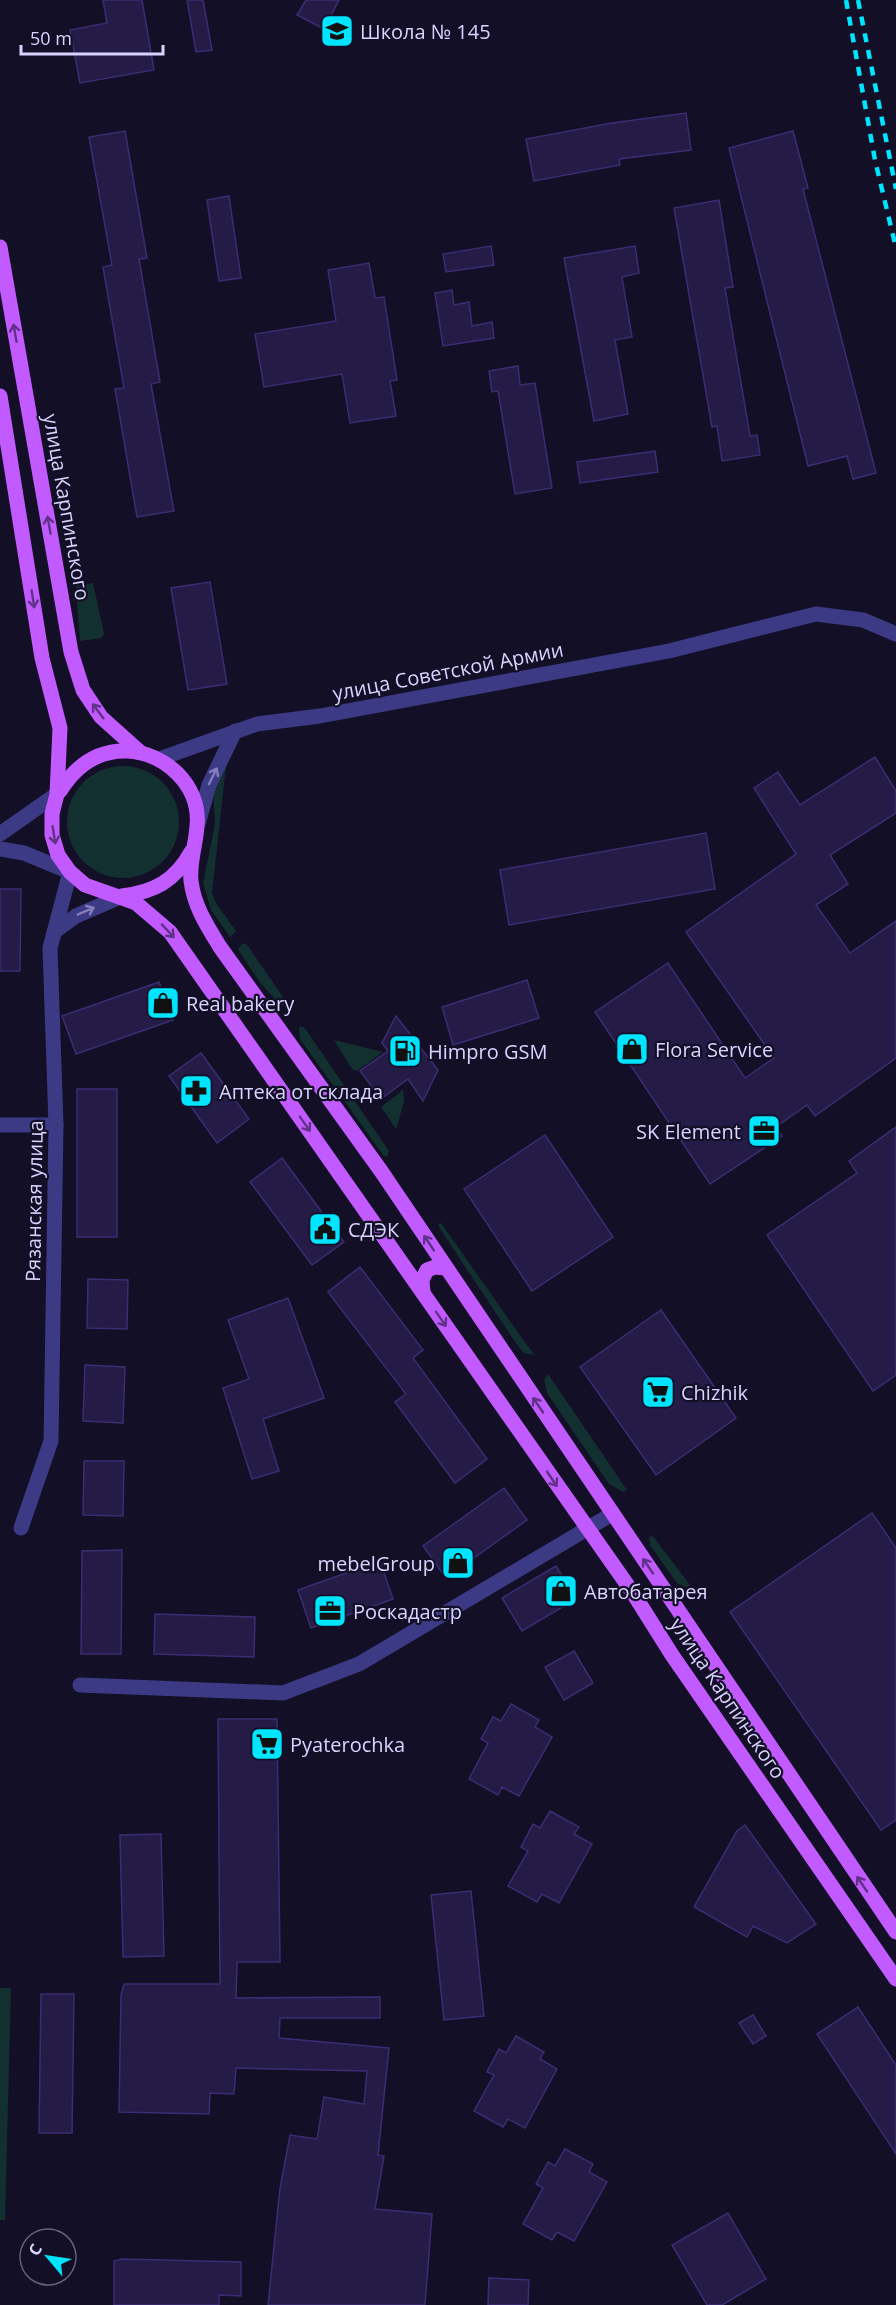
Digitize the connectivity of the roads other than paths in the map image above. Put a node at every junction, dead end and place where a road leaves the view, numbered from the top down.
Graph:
1 (0, 247) edge
2 (0, 396) edge
3 (896, 634) edge
4 (235, 730) junction
5 (140, 752) junction
6 (159, 759) junction
7 (57, 794) junction
8 (198, 824) junction
9 (0, 834) edge
10 (194, 847) junction
11 (0, 849) edge
12 (70, 872) junction
13 (122, 896) junction
14 (54, 932) junction
15 (0, 1125) edge
16 (56, 1125) junction
17 (446, 1268) junction
18 (423, 1293) junction
19 (612, 1514) junction
20 (21, 1528) dead end
21 (587, 1530) junction
22 (80, 1685) dead end
23 (896, 1932) edge
24 (896, 1979) edge

5 -> 1 main road, улица Карпинского
2 -> 7 main road, улица Карпинского
3 - 4 street, улица Советской Армии
4 - 6 street, улица Советской Армии
8 -> 4 street
5 - 6 main road, улица Карпинского
5 - 7 main road, улица Карпинского
6 - 8 main road, улица Карпинского
7 - 9 street
7 -> 12 main road, улица Карпинского
8 - 10 main road, улица Карпинского
10 - 13 main road, улица Карпинского
17 -> 10 main road, улица Карпинского
11 - 12 street
12 - 13 main road, улица Карпинского
12 - 14 street, Рязанская улица
14 -> 13 street
13 -> 18 main road, улица Карпинского
14 - 16 street, Рязанская улица
15 - 16 street
16 - 20 street, Рязанская улица
17 - 18 main road
19 -> 17 main road, улица Карпинского
18 -> 21 main road, улица Карпинского
19 - 21 street
23 -> 19 main road, улица Карпинского
21 - 22 street
21 - 24 main road, улица Карпинского

